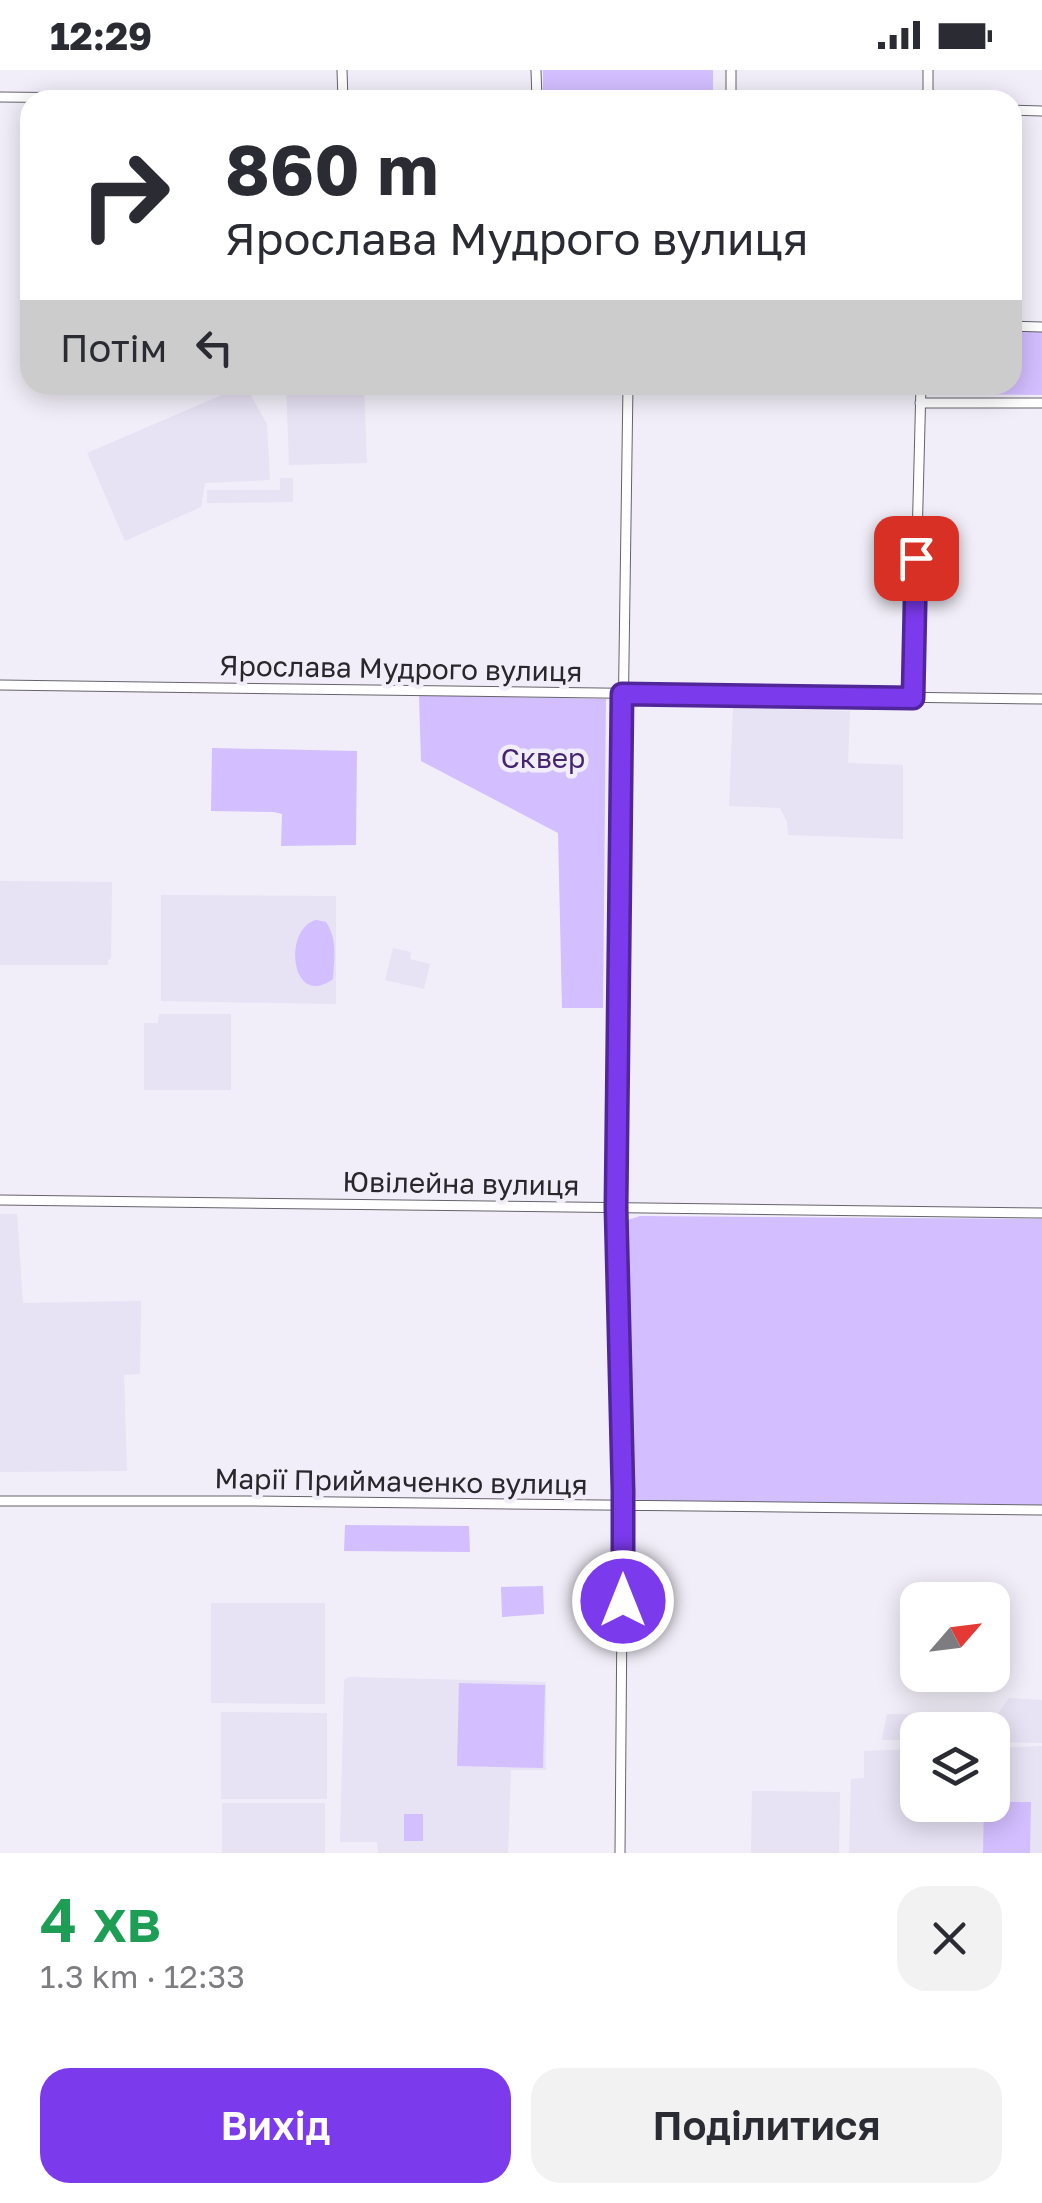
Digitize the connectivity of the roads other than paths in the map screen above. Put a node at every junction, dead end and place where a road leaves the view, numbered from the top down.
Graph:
1 (628, 395) edge
2 (920, 395) edge
3 (920, 403) junction
4 (1042, 404) edge
5 (0, 685) edge
6 (622, 694) junction
7 (913, 698) junction
8 (1042, 699) edge
9 (0, 1200) edge
10 (616, 1208) junction
11 (1042, 1213) edge
12 (0, 1501) edge
13 (623, 1506) junction
14 (1042, 1510) edge
15 (620, 1853) edge

1 - 6 street
2 - 3 street
3 - 4 street
3 - 7 street
5 - 6 street, Ярослава Мудрого вулиця
6 - 7 street, Ярослава Мудрого вулиця
6 - 10 street
7 - 8 street, Ярослава Мудрого вулиця
9 - 10 street, Ювілейна вулиця
10 - 11 street, Ювілейна вулиця
10 - 13 street
12 - 13 street, Марії Приймаченко вулиця
13 - 14 street, Марії Приймаченко вулиця
13 - 15 street

